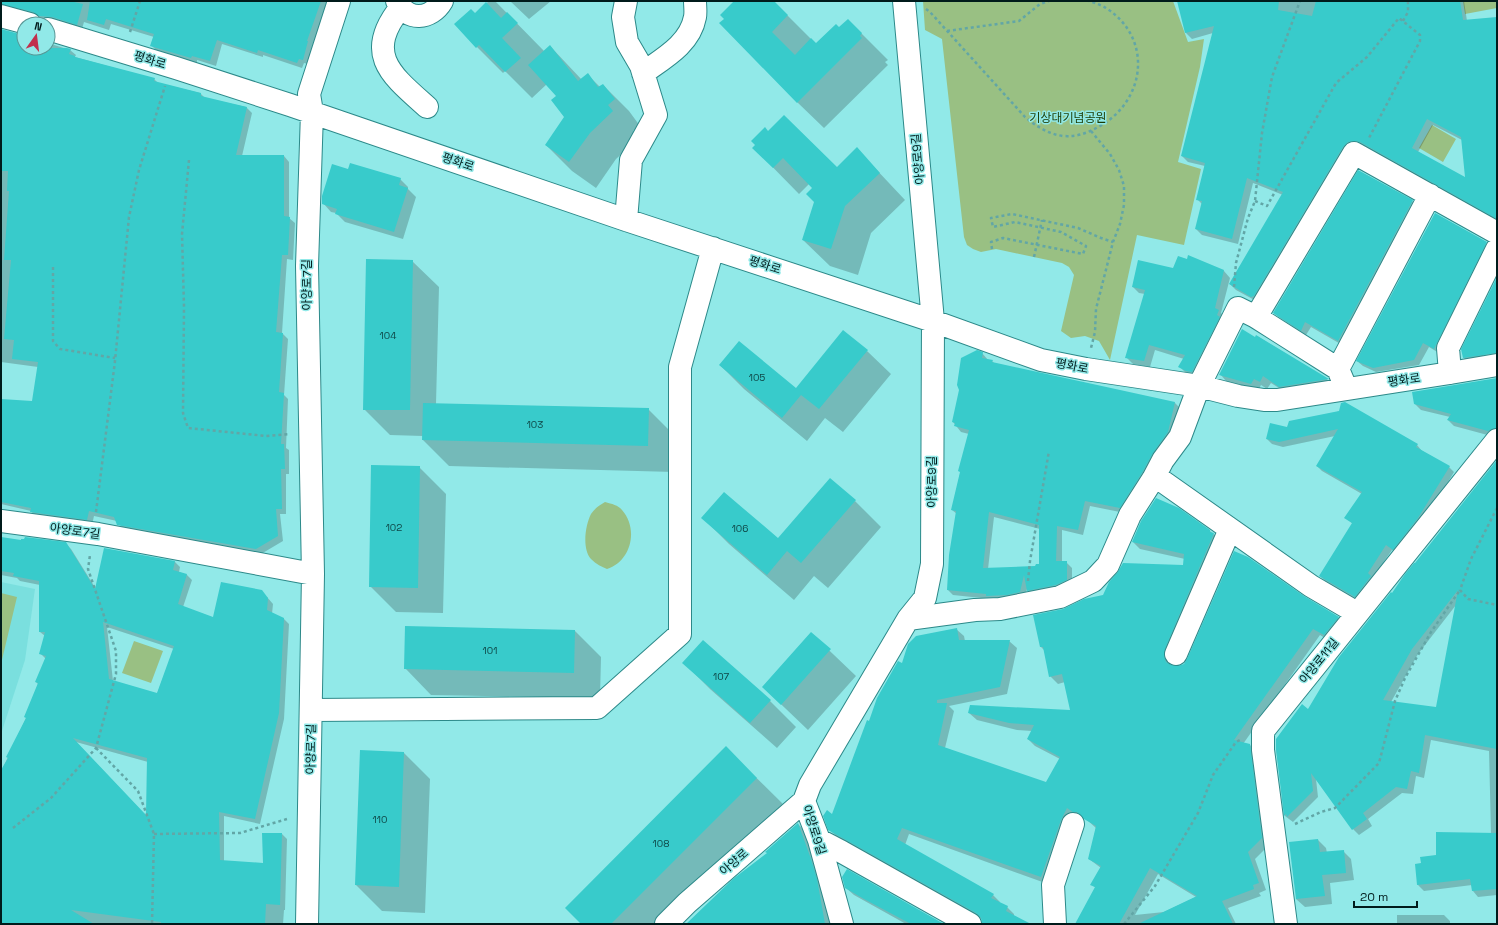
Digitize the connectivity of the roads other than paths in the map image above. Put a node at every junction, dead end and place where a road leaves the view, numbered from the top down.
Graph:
1 (339, 1) edge
2 (442, 1) edge
3 (626, 1) edge
4 (695, 1) edge
5 (399, 4) edge
6 (914, 4) edge
7 (1, 16) edge
8 (16, 20) edge
9 (56, 31) edge
10 (643, 73) junction
11 (427, 107) dead end
12 (312, 112) junction
13 (1430, 195) junction
14 (626, 220) junction
15 (1497, 233) edge
16 (714, 248) junction
17 (1497, 249) edge
18 (1247, 312) junction
19 (933, 321) junction
20 (1497, 364) edge
21 (1450, 373) junction
22 (1342, 379) junction
23 (1199, 386) junction
24 (1497, 440) edge
25 (1155, 476) junction
26 (1, 521) edge
27 (1230, 529) junction
28 (313, 574) junction
29 (1357, 613) junction
30 (908, 619) junction
31 (1176, 654) dead end
32 (312, 710) junction
33 (804, 801) junction
34 (1073, 824) dead end
35 (818, 840) junction
36 (306, 924) edge
37 (666, 924) edge
38 (842, 924) edge
39 (970, 924) edge
40 (1055, 924) edge
41 (1286, 924) edge

1 - 12 street, 아양로7길
2 - 5 street
3 - 10 street
4 - 10 street
5 - 11 street
6 - 19 street, 아양로9길
7 - 8 street
9 - 12 street, 평화로
10 - 14 street
12 - 14 street, 평화로
12 - 28 street, 아양로7길
13 - 15 street
13 - 18 street
13 - 22 street
14 - 16 street, 평화로
16 - 19 street, 평화로
16 - 32 street
17 - 21 street
18 - 22 street
18 - 23 street
19 - 23 street, 평화로
19 - 30 street, 아양로9길
20 - 21 street, 평화로
21 - 22 street, 평화로
22 - 23 street, 평화로
23 - 25 street
24 - 29 street, 아양로11길
25 - 27 street
25 - 30 street
26 - 28 street, 아양로7길
27 - 29 street
27 - 31 street
28 - 32 street, 아양로7길
29 - 41 street, 아양로11길
30 - 33 street, 아양로9길
32 - 36 street, 아양로7길
33 - 35 street, 아양로9길
33 - 37 street, 아양로
34 - 40 street
35 - 38 street, 아양로9길
35 - 39 street

